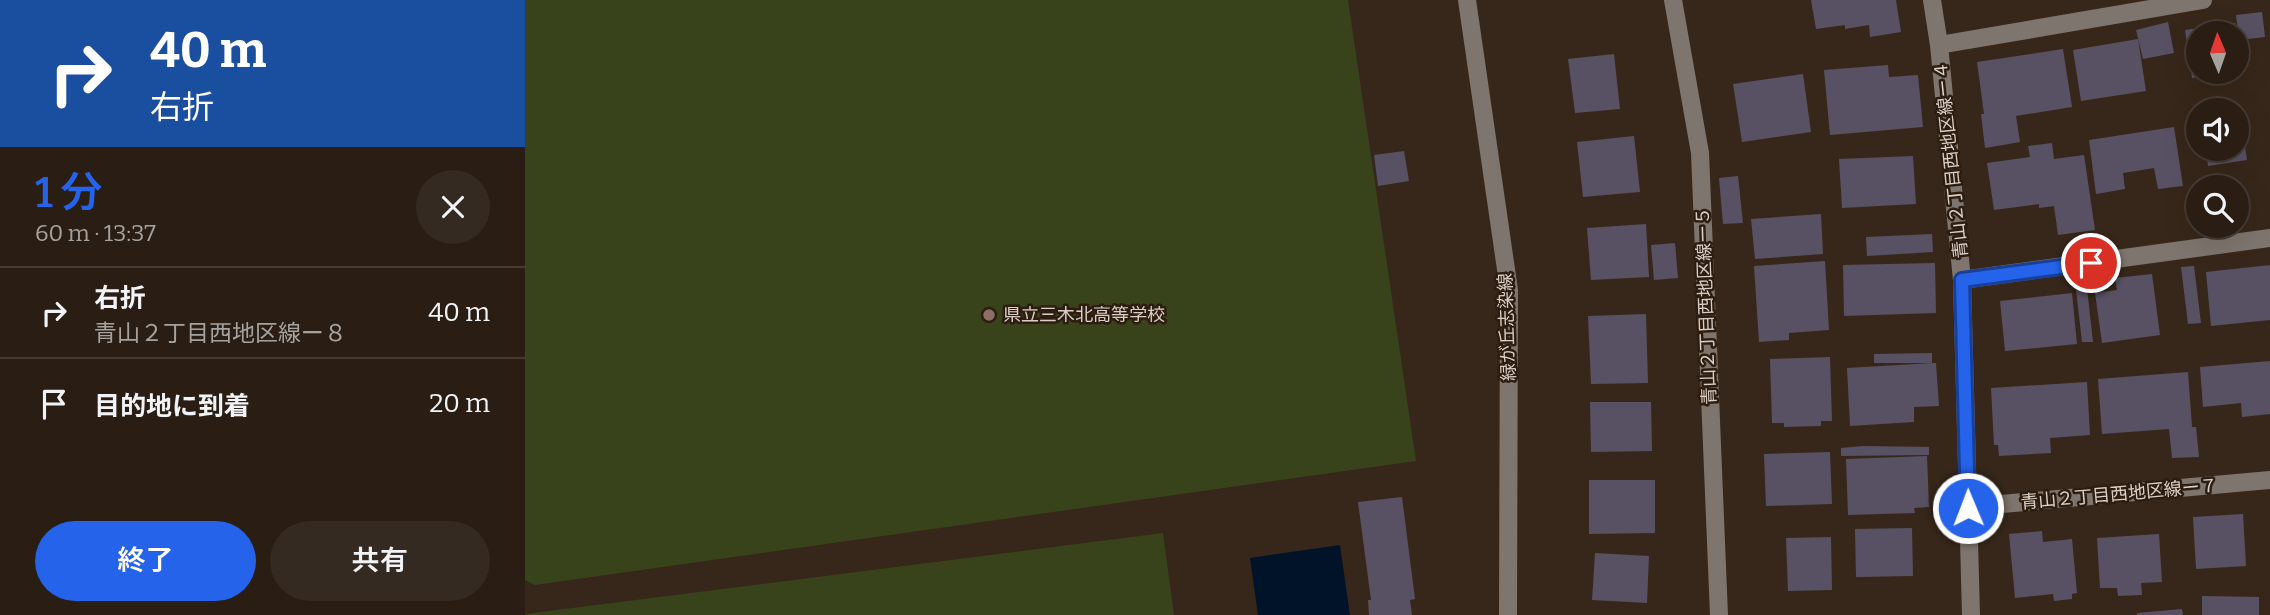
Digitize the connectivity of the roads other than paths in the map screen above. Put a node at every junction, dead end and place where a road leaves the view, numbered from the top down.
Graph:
1 (1467, 0) edge
2 (1673, 0) edge
3 (1932, 0) edge
4 (2203, 0) edge
5 (1940, 45) junction
6 (2270, 238) edge
7 (1962, 280) junction
8 (2270, 480) edge
9 (1968, 508) junction
10 (1509, 615) edge
11 (1719, 615) edge
12 (1971, 615) edge

1 - 10 street, 緑が丘志染線
2 - 11 street, 青山２丁目西地区線ー５
3 - 5 street, 青山２丁目西地区線ー４
4 - 5 street
5 - 7 street, 青山２丁目西地区線ー４
6 - 7 street
7 - 9 street, 青山２丁目西地区線ー４
8 - 9 street, 青山２丁目西地区線ー７
9 - 12 street, 青山２丁目西地区線ー４

